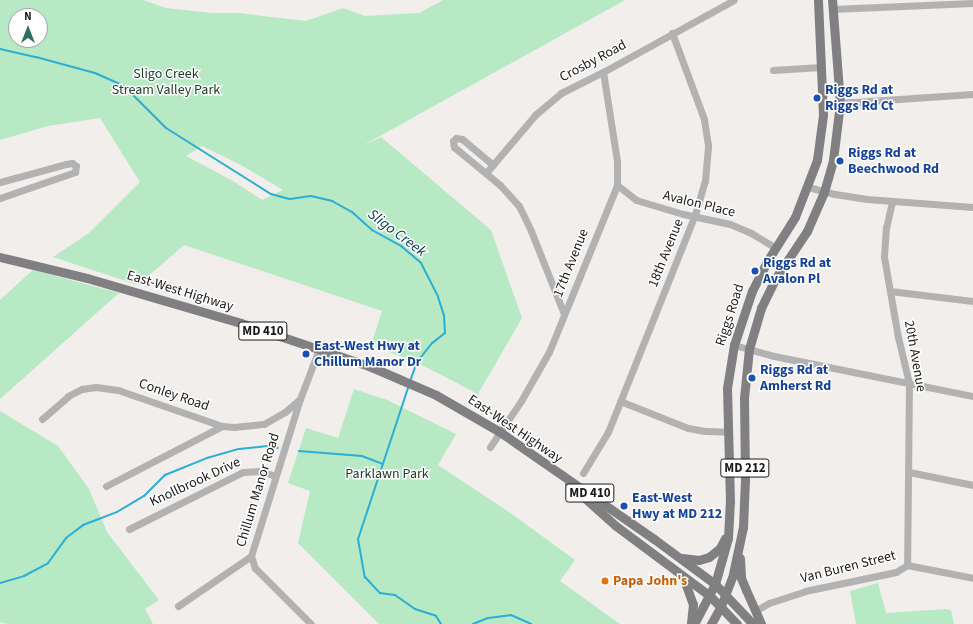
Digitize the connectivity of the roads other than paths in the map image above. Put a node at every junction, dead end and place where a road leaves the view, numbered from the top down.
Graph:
1 (734, 0) edge
2 (818, 0) edge
3 (917, 3) edge
4 (973, 3) edge
5 (832, 5) edge
6 (672, 33) junction
7 (821, 67) junction
8 (773, 70) dead end
9 (603, 72) junction
10 (973, 94) edge
11 (840, 103) junction
12 (493, 165) junction
13 (486, 173) junction
14 (0, 182) edge
15 (617, 185) junction
16 (808, 187) junction
17 (824, 192) junction
18 (0, 198) edge
19 (892, 202) junction
20 (973, 207) edge
21 (695, 215) junction
22 (776, 248) junction
23 (0, 257) edge
24 (890, 291) junction
25 (973, 301) edge
26 (564, 314) junction
27 (734, 345) junction
28 (319, 349) junction
29 (749, 349) junction
30 (909, 384) junction
31 (973, 396) edge
32 (300, 399) junction
33 (620, 401) junction
34 (42, 419) dead end
35 (222, 426) junction
36 (500, 432) junction
37 (728, 432) junction
38 (490, 447) dead end
39 (909, 472) junction
40 (583, 473) dead end
41 (559, 475) junction
42 (275, 476) junction
43 (973, 485) edge
44 (106, 486) dead end
45 (730, 524) junction
46 (129, 529) dead end
47 (741, 537) junction
48 (251, 556) junction
49 (680, 558) junction
50 (907, 565) junction
51 (682, 576) junction
52 (973, 578) edge
53 (715, 584) junction
54 (726, 594) junction
55 (710, 596) junction
56 (178, 606) dead end
57 (722, 606) junction
58 (755, 611) junction
59 (311, 624) edge
60 (691, 624) edge
61 (694, 624) edge
62 (711, 624) edge
63 (737, 624) edge
64 (753, 624) edge
65 (761, 624) edge

1 - 6 street, Crosby Road
2 - 7 main road, Riggs Road / MD 212
3 - 4 street
3 - 5 street
5 - 11 main road, Riggs Road / MD 212
6 - 9 street, Crosby Road
6 - 21 street, 18th Avenue
7 - 8 street
7 - 16 main road, Riggs Road / MD 212
9 - 12 street, Crosby Road
9 - 15 street, 17th Avenue
10 - 11 street
11 - 17 main road, Riggs Road / MD 212
12 - 13 street, Crosby Road
12 - 13 street
13 - 26 street
14 - 18 street
15 - 21 street, Avalon Place
15 - 26 street, 17th Avenue
16 - 17 street
16 - 22 main road, Riggs Road / MD 212
17 - 19 street
17 - 29 main road, Riggs Road / MD 212
19 - 20 street
19 - 24 street, 20th Avenue
21 - 22 street, Avalon Place
21 - 33 street, 18th Avenue
22 - 27 main road, Riggs Road / MD 212
23 - 28 main road, East-West Highway / MD 410
24 - 25 street
24 - 30 street, 20th Avenue
26 - 36 street, 17th Avenue
27 - 29 street
27 - 37 main road, Riggs Road / MD 212
28 - 32 street, Chillum Manor Road
28 - 36 main road, East-West Highway / MD 410
29 - 30 street
29 - 47 main road, Riggs Road / MD 212
30 - 31 street
30 - 39 street, 20th Avenue
32 - 35 street, Conley Road
32 - 42 street, Chillum Manor Road
33 - 37 street
33 - 40 street, 18th Avenue
34 - 35 street, Conley Road
35 - 44 street
36 - 38 street, 17th Avenue
36 - 41 main road, East-West Highway / MD 410
37 - 45 main road, Riggs Road / MD 212
39 - 43 street
39 - 50 street, 20th Avenue
41 - 49 main road, East-West Highway / MD 410
41 - 51 main road, East-West Highway / MD 410
42 - 46 street, Knollbrook Drive
42 - 48 street, Chillum Manor Road
45 - 49 main road
45 - 53 main road, Riggs Road / MD 212
47 - 54 main road, Riggs Road / MD 212
47 - 58 main road
48 - 56 street, Chillum Manor Road
48 - 59 street
49 - 53 main road, East-West Highway / MD 410
50 - 52 street, Van Buren Street
50 - 58 street, Van Buren Street
51 - 55 main road, East-West Highway / MD 410
51 - 60 main road
53 - 54 main road, East-West Highway / MD 410
53 - 55 main road, Riggs Road / MD 212
54 - 57 main road, Riggs Road / MD 212
54 - 64 main road, East-West Highway / MD 410
55 - 57 main road, East-West Highway / MD 410
55 - 61 main road, Riggs Road / MD 212
57 - 62 main road, Riggs Road / MD 212
57 - 63 main road, East-West Highway / MD 410
58 - 65 main road

